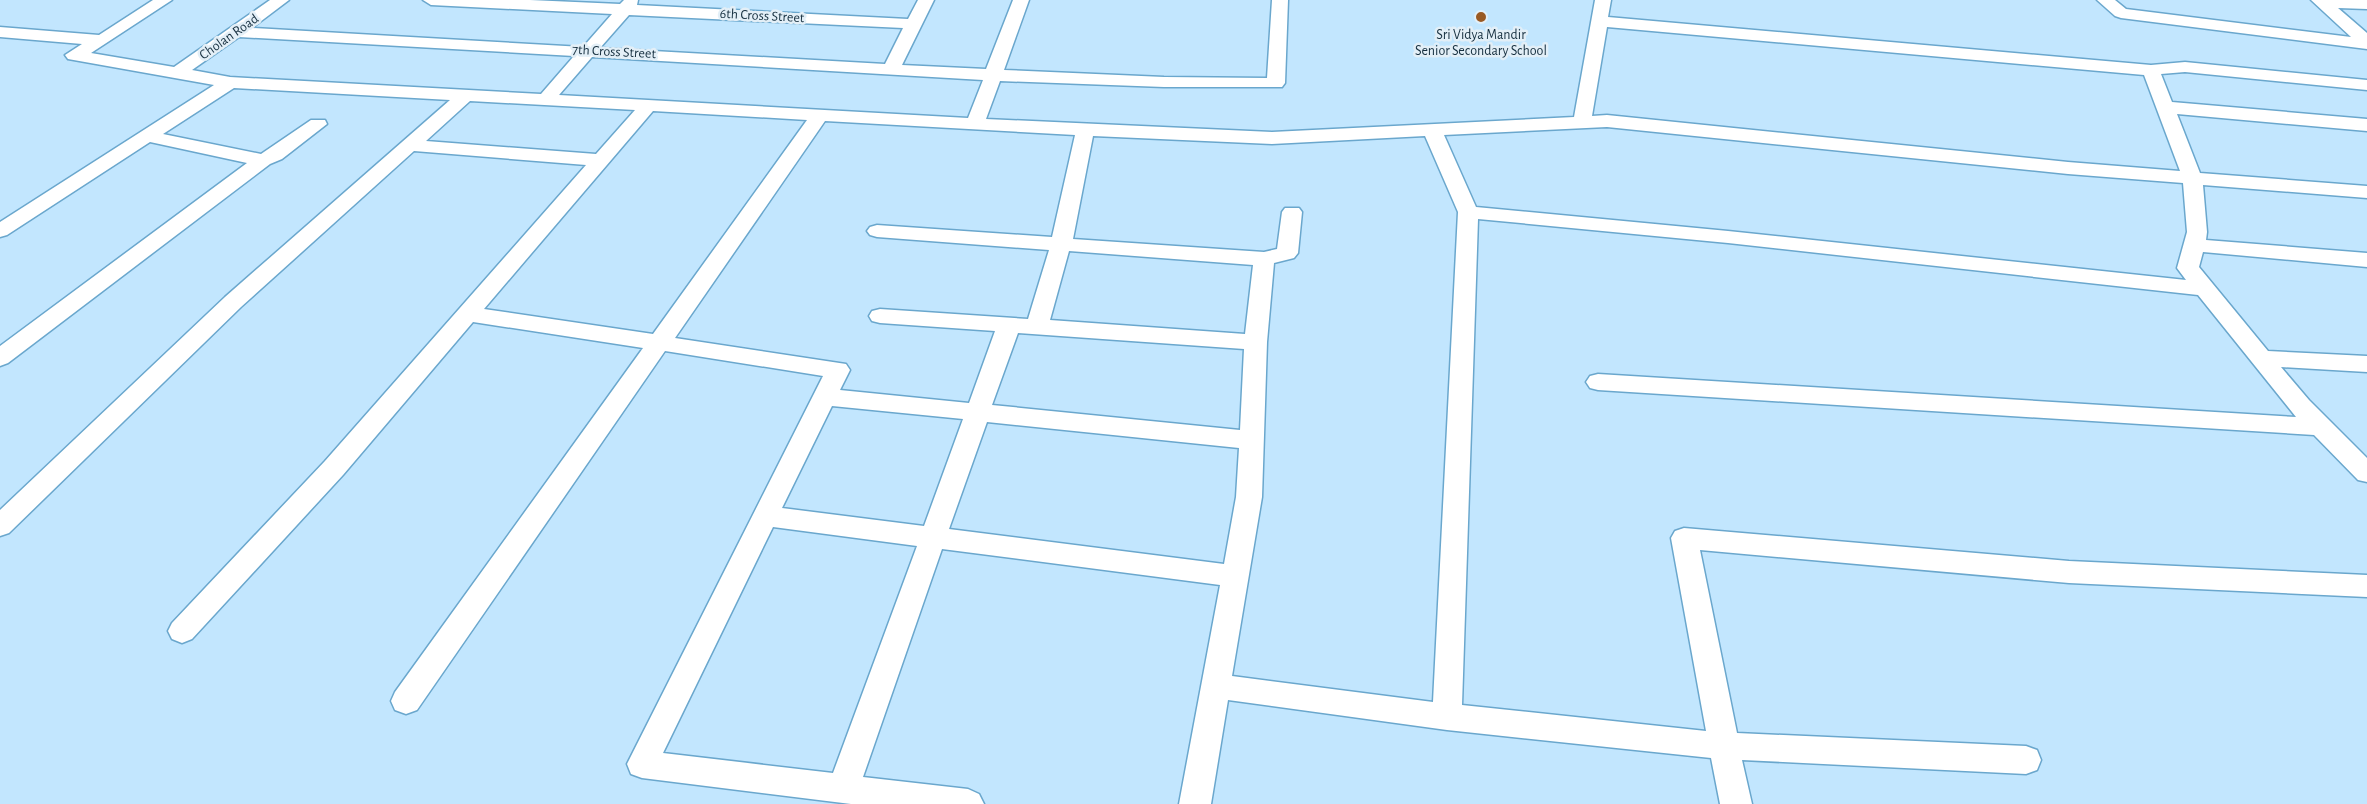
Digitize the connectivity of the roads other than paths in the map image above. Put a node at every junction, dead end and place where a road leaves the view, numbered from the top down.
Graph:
1 (164, 0) edge
2 (280, 0) edge
3 (431, 0) edge
4 (926, 0) edge
5 (1021, 0) edge
6 (1280, 0) edge
7 (1603, 0) edge
8 (2105, 0) edge
9 (2321, 2) edge
10 (2367, 4) edge
11 (629, 5) edge
12 (1599, 21) junction
13 (914, 24) junction
14 (0, 32) edge
15 (236, 32) junction
16 (102, 40) junction
17 (2367, 43) edge
18 (588, 51) junction
19 (891, 69) junction
20 (2151, 70) junction
21 (177, 73) junction
22 (993, 75) junction
23 (230, 82) junction
24 (2367, 85) edge
25 (466, 95) junction
26 (545, 100) junction
27 (648, 106) junction
28 (2165, 107) junction
29 (820, 115) junction
30 (1582, 122) junction
31 (318, 124) dead end
32 (975, 124) junction
33 (2367, 125) edge
34 (1085, 130) junction
35 (1432, 130) junction
36 (147, 136) junction
37 (410, 145) junction
38 (263, 160) junction
39 (600, 160) junction
40 (2192, 178) junction
41 (2367, 192) edge
42 (1292, 212) dead end
43 (1468, 212) junction
44 (0, 231) edge
45 (877, 231) dead end
46 (1061, 244) junction
47 (2194, 245) junction
48 (1264, 259) junction
49 (2367, 260) edge
50 (2205, 289) junction
51 (468, 314) junction
52 (880, 316) dead end
53 (1009, 325) junction
54 (1037, 327) junction
55 (1256, 342) junction
56 (658, 344) junction
57 (0, 358) edge
58 (2261, 358) junction
59 (2367, 364) edge
60 (1598, 382) dead end
61 (825, 397) junction
62 (978, 411) junction
63 (2321, 427) junction
64 (1252, 440) junction
65 (2367, 473) edge
66 (765, 516) junction
67 (0, 526) edge
68 (932, 539) junction
69 (1235, 576) junction
70 (2367, 586) edge
71 (182, 631) dead end
72 (1216, 686) junction
73 (406, 701) dead end
74 (1447, 717) junction
75 (1724, 746) junction
76 (2026, 760) dead end
77 (843, 789) junction
78 (968, 804) edge
79 (1195, 804) edge
80 (1736, 804) edge

1 - 16 street
2 - 15 street, Cholan Road
3 - 11 street, 6th Cross Street
4 - 13 street
5 - 22 street
6 - 22 street, 7th Cross Street
7 - 12 street
8 - 17 street
9 - 10 street
9 - 17 street
11 - 13 street, 6th Cross Street
11 - 18 street
12 - 20 street
12 - 30 street
13 - 19 street
14 - 16 street
15 - 18 street, 7th Cross Street
15 - 21 street, Cholan Road
16 - 21 street
18 - 19 street, 7th Cross Street
18 - 26 street
19 - 22 street, 7th Cross Street
20 - 24 street
20 - 28 street
21 - 23 street
22 - 32 street
23 - 25 street
23 - 36 street
25 - 26 street
25 - 37 street
26 - 27 street
27 - 29 street
27 - 39 street
28 - 33 street
28 - 40 street
29 - 32 street
29 - 56 street
30 - 35 street
30 - 40 street
31 - 38 street
32 - 34 street
34 - 35 street
34 - 46 street
35 - 43 street
36 - 38 street
36 - 44 street
37 - 39 street
37 - 67 street
38 - 57 street
39 - 51 street
40 - 41 street
40 - 47 street
42 - 48 street
43 - 50 street
43 - 74 street
45 - 46 street
46 - 48 street
46 - 54 street
47 - 49 street
47 - 50 street
48 - 55 street
50 - 58 street
51 - 56 street
51 - 71 street
52 - 53 street
53 - 54 street
53 - 62 street
54 - 55 street
55 - 64 street
56 - 61 street
56 - 73 street
58 - 59 street
58 - 63 street
60 - 63 street
61 - 62 street
61 - 66 street
62 - 64 street
62 - 68 street
63 - 65 street
64 - 69 street
66 - 68 street
66 - 77 street
68 - 69 street
68 - 77 street
69 - 72 street
70 - 75 street
72 - 74 street
72 - 79 street
74 - 75 street
75 - 76 street
75 - 80 street
77 - 78 street

